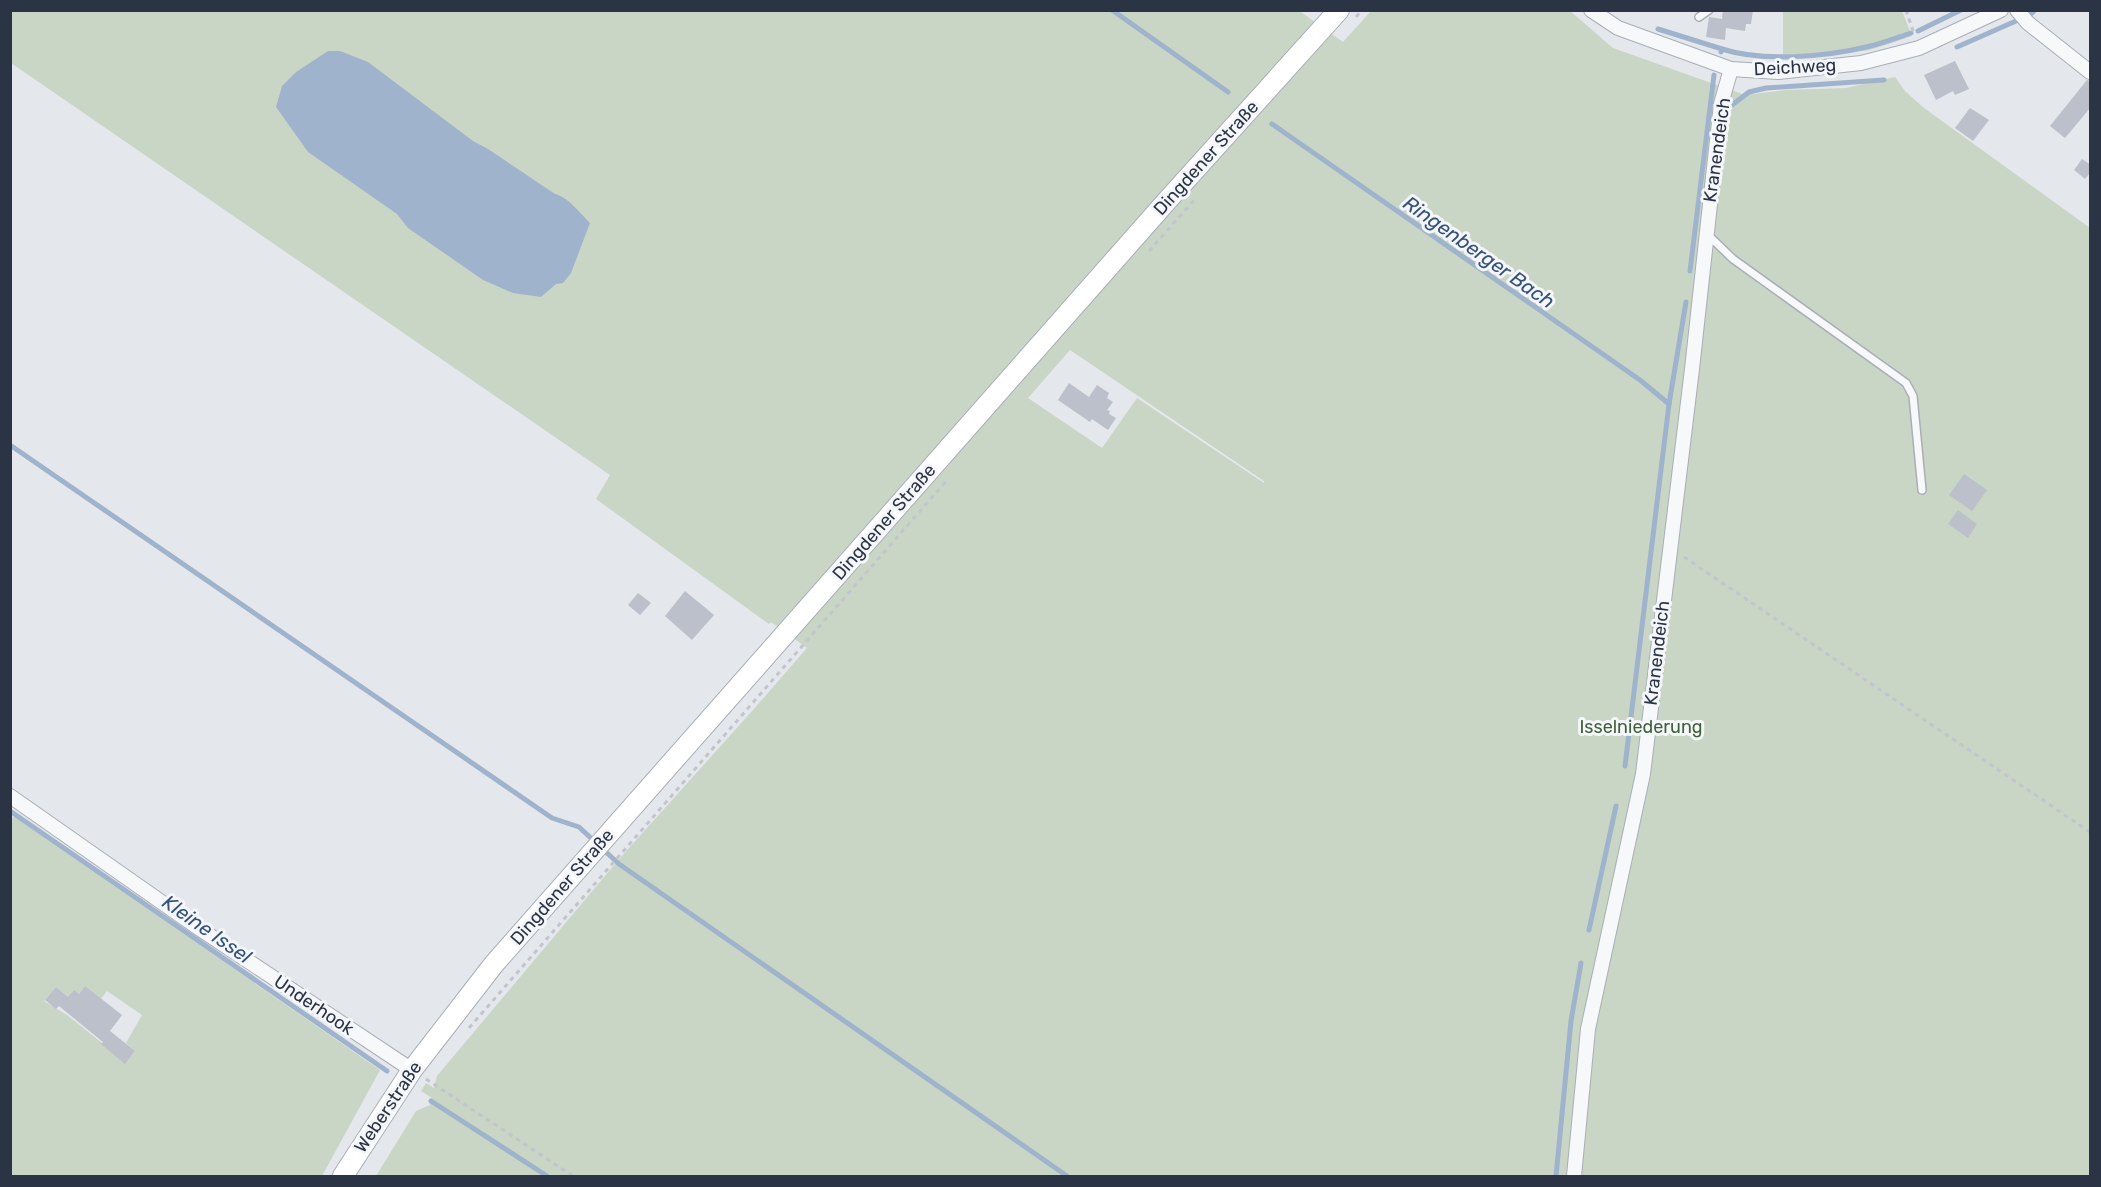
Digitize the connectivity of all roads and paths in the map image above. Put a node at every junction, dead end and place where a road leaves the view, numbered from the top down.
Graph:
1 (1362, 10) edge
2 (1591, 10) edge
3 (1709, 10) edge
4 (1906, 10) edge
5 (2001, 10) edge
6 (2017, 10) edge
7 (1347, 15) edge
8 (1699, 17) dead end
9 (1919, 48) junction
10 (1731, 69) junction
11 (2091, 72) edge
12 (1203, 190) dead end
13 (1706, 232) junction
14 (1149, 251) dead end
15 (948, 479) dead end
16 (1922, 490) dead end
17 (1670, 548) junction
18 (10, 796) edge
19 (2091, 832) edge
20 (464, 1034) dead end
21 (434, 1039) joint
22 (418, 1074) junction
23 (343, 1176) edge
24 (573, 1176) edge
25 (1574, 1176) edge

1 - 7 path
2 - 10 street, Deichweg
3 - 8 lane
4 - 9 path
5 - 9 street, Deichweg
6 - 11 street
7 - 21 main road, Dingdener Straße
9 - 10 street, Deichweg
10 - 13 street, Kranendeich
12 - 14 path
13 - 16 lane
13 - 17 street, Kranendeich
15 - 20 path
17 - 19 path
17 - 25 street, Kranendeich
18 - 22 street, Underhook
21 - 22 main road, Weberstraße
22 - 23 main road, Weberstraße
22 - 24 path

